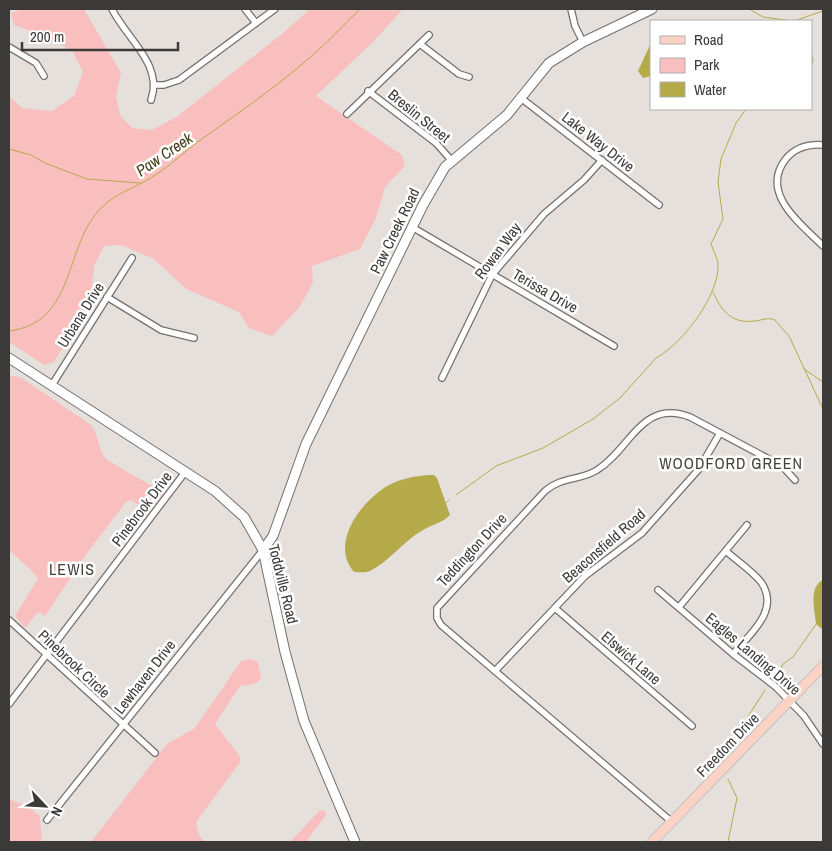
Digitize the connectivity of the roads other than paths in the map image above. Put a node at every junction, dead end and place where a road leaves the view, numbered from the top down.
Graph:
1 (112, 9) edge
2 (246, 9) edge
3 (275, 9) edge
4 (571, 9) edge
5 (652, 9) edge
6 (256, 23) junction
7 (429, 35) dead end
8 (582, 42) junction
9 (420, 44) junction
10 (9, 47) edge
11 (44, 76) dead end
12 (469, 77) dead end
13 (155, 85) junction
14 (368, 91) junction
15 (521, 98) junction
16 (150, 100) dead end
17 (347, 114) dead end
18 (823, 146) edge
19 (602, 160) junction
20 (452, 161) junction
21 (659, 205) dead end
22 (412, 228) junction
23 (823, 246) edge
24 (132, 258) dead end
25 (492, 275) junction
26 (107, 297) junction
27 (194, 338) dead end
28 (614, 346) dead end
29 (9, 358) edge
30 (442, 378) dead end
31 (52, 386) junction
32 (720, 433) junction
33 (186, 472) junction
34 (795, 480) dead end
35 (747, 525) dead end
36 (263, 550) junction
37 (726, 551) junction
38 (658, 590) dead end
39 (555, 608) junction
40 (679, 608) junction
41 (9, 620) edge
42 (733, 654) junction
43 (46, 655) junction
44 (823, 666) edge
45 (495, 672) junction
46 (790, 701) junction
47 (9, 704) edge
48 (123, 726) junction
49 (692, 726) dead end
50 (823, 744) edge
51 (155, 753) dead end
52 (47, 820) dead end
53 (672, 822) junction
54 (355, 842) edge
55 (652, 842) edge

1 - 13 street
2 - 6 street
3 - 6 street
4 - 8 street
5 - 8 street, Paw Creek Road
6 - 13 street
7 - 9 street
8 - 15 street, Paw Creek Road
9 - 12 street
9 - 14 street
10 - 11 street
13 - 16 street
14 - 17 street
14 - 20 street, Breslin Street
15 - 19 street, Lake Way Drive
15 - 20 street, Paw Creek Road
18 - 23 street
19 - 21 street, Lake Way Drive
19 - 25 street, Rowan Way
20 - 22 street, Paw Creek Road
22 - 25 street, Terissa Drive
22 - 36 street, Paw Creek Road
24 - 26 street, Urbana Drive
25 - 28 street, Terissa Drive
25 - 30 street, Rowan Way
26 - 27 street
26 - 31 street, Urbana Drive
29 - 31 street, Toddville Road
31 - 33 street, Toddville Road
32 - 34 street, Teddington Drive
32 - 39 street, Beaconsfield Road
32 - 45 street, Teddington Drive
33 - 36 street, Toddville Road
33 - 43 street, Pinebrook Drive
35 - 37 street
36 - 48 street, Lewhaven Drive
36 - 54 street, Toddville Road
37 - 40 street
37 - 42 street
38 - 40 street, Eagles Landing Drive
39 - 45 street, Beaconsfield Road
39 - 49 street, Elswick Lane
40 - 42 street, Eagles Landing Drive
41 - 43 street, Pinebrook Circle
42 - 46 street, Eagles Landing Drive
43 - 47 street, Pinebrook Drive
43 - 48 street, Pinebrook Circle
44 - 46 main road, Freedom Drive
45 - 53 street, Teddington Drive
46 - 50 street, Eagles Landing Drive
46 - 53 main road, Freedom Drive
48 - 51 street, Pinebrook Circle
48 - 52 street, Lewhaven Drive
53 - 55 main road, Freedom Drive

